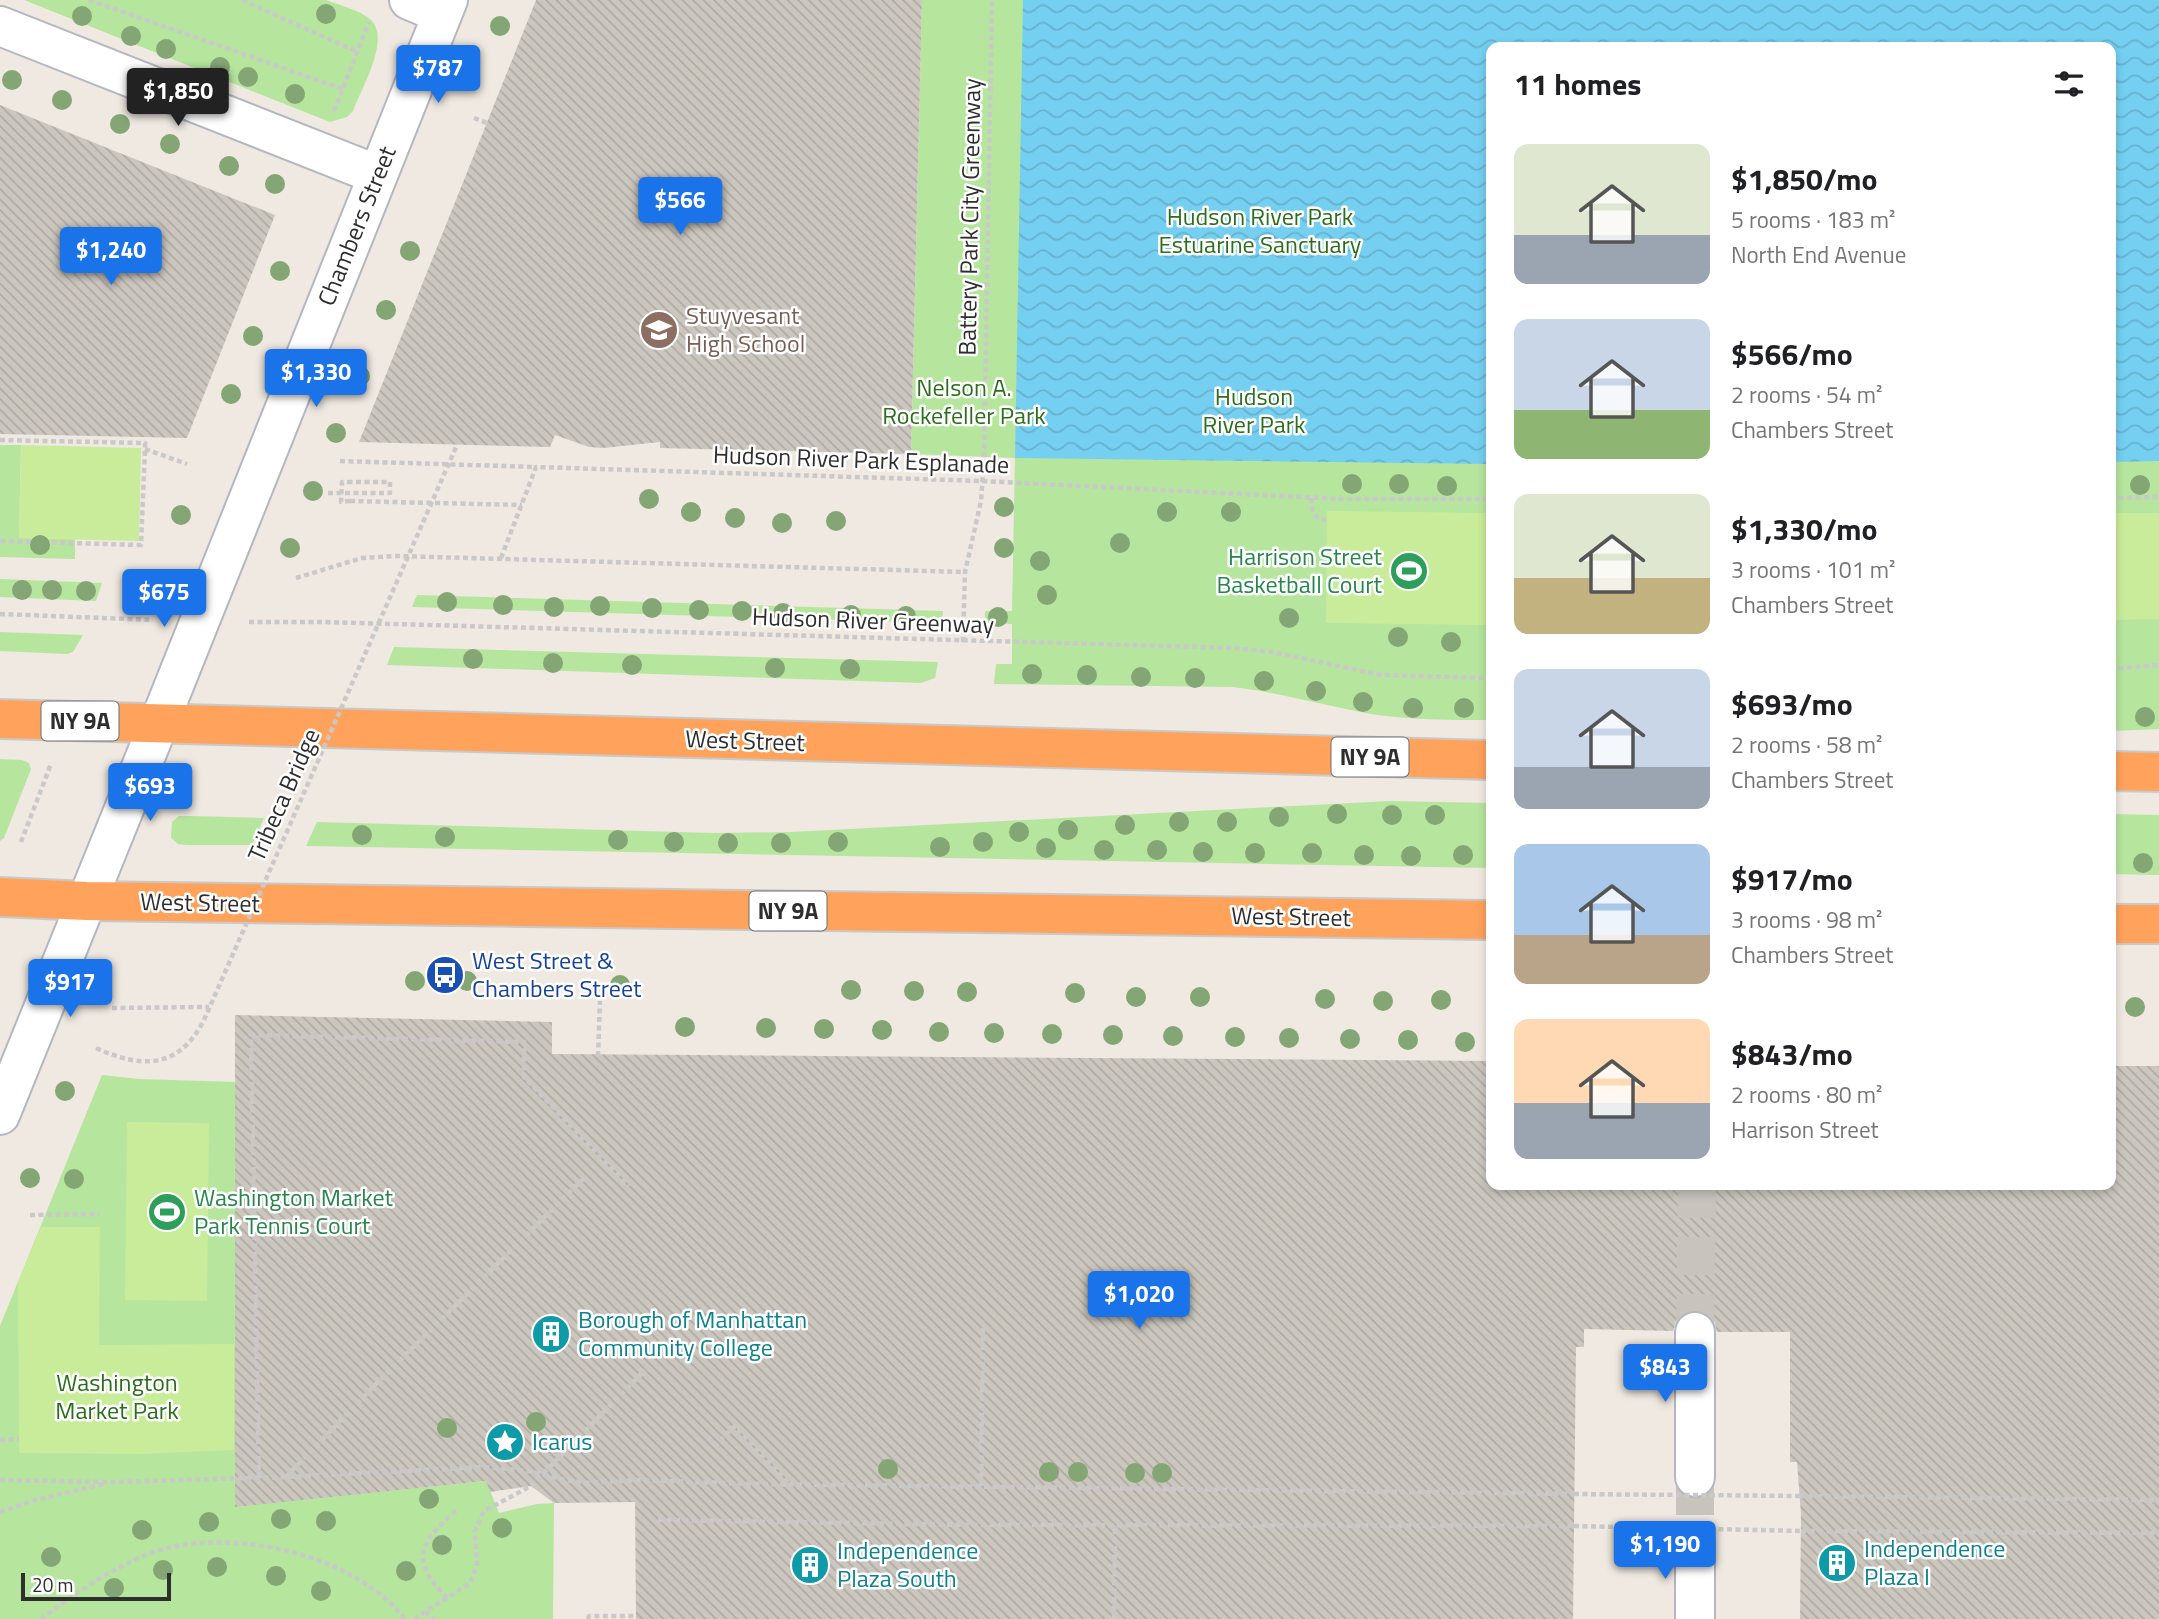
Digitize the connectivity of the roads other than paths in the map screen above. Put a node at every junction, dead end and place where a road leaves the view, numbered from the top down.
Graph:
1 (433, 5) edge
2 (0, 26) edge
3 (378, 175) junction
4 (0, 719) edge
5 (159, 723) junction
6 (1486, 760) edge
7 (2116, 771) edge
8 (2159, 772) edge
9 (0, 897) edge
10 (86, 901) junction
11 (1486, 920) edge
12 (2116, 924) edge
13 (2159, 924) edge
14 (0, 1115) edge
15 (1695, 1332) tunnel mouth
16 (1695, 1477) tunnel mouth
17 (1695, 1542) tunnel mouth
18 (1695, 1619) edge

1 - 3 street, Chambers Street
2 - 3 street
3 - 5 street, Chambers Street
4 - 5 highway, West Street / NY 9A
5 - 6 highway, West Street / NY 9A
5 - 10 street, Chambers Street
7 - 8 highway
9 - 10 highway, West Street / NY 9A
10 - 11 highway, West Street / NY 9A
10 - 14 street, Chambers Street
12 - 13 highway
15 - 16 street
17 - 18 street

